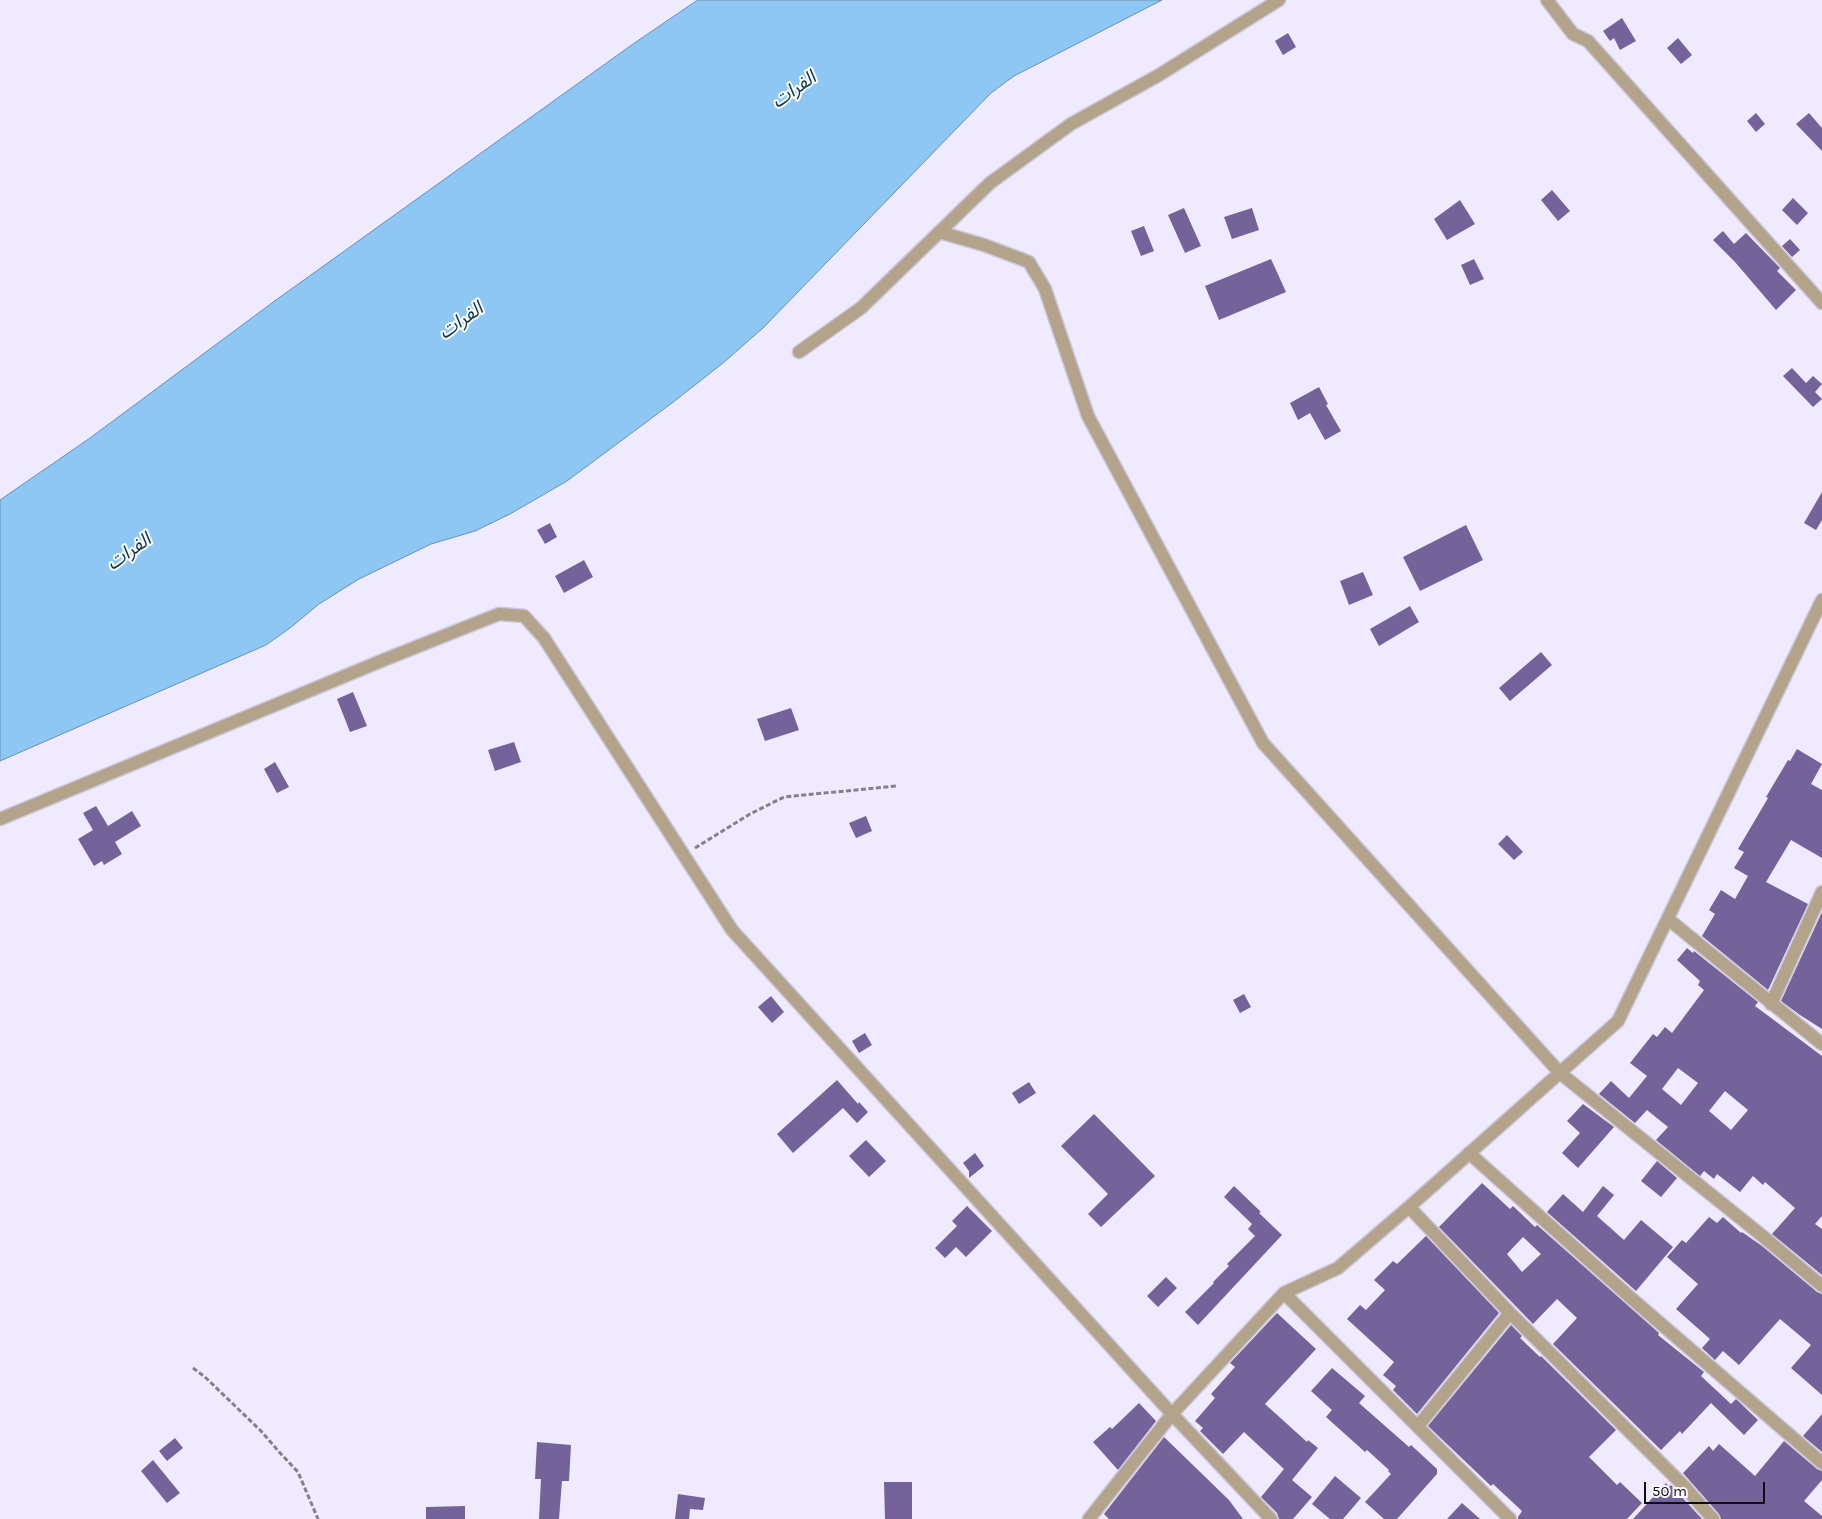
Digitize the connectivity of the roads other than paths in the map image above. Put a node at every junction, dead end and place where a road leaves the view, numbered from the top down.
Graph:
1 (1278, 0) edge
2 (1547, 0) edge
3 (939, 232) junction
4 (1822, 303) edge
5 (800, 352) dead end
6 (1822, 600) edge
7 (0, 820) edge
8 (1822, 892) edge
9 (1668, 919) junction
10 (1771, 1004) junction
11 (1822, 1044) edge
12 (1560, 1073) junction
13 (1469, 1153) junction
14 (1409, 1207) junction
15 (1822, 1286) edge
16 (1284, 1293) junction
17 (1510, 1313) junction
18 (1172, 1414) junction
19 (1418, 1426) junction
20 (1822, 1463) edge
21 (1094, 1517) edge
22 (1271, 1519) edge
23 (1510, 1519) edge
24 (1713, 1519) edge

1 - 3 street
2 - 4 street
3 - 5 street
3 - 12 street
6 - 9 street
7 - 18 street
8 - 10 street
9 - 10 street
9 - 12 street
10 - 11 street
12 - 13 street
12 - 15 street
13 - 14 street
13 - 20 street
14 - 16 street
14 - 17 street
16 - 18 street
16 - 19 street
17 - 19 street
17 - 24 street
18 - 21 street
18 - 22 street
19 - 23 street

